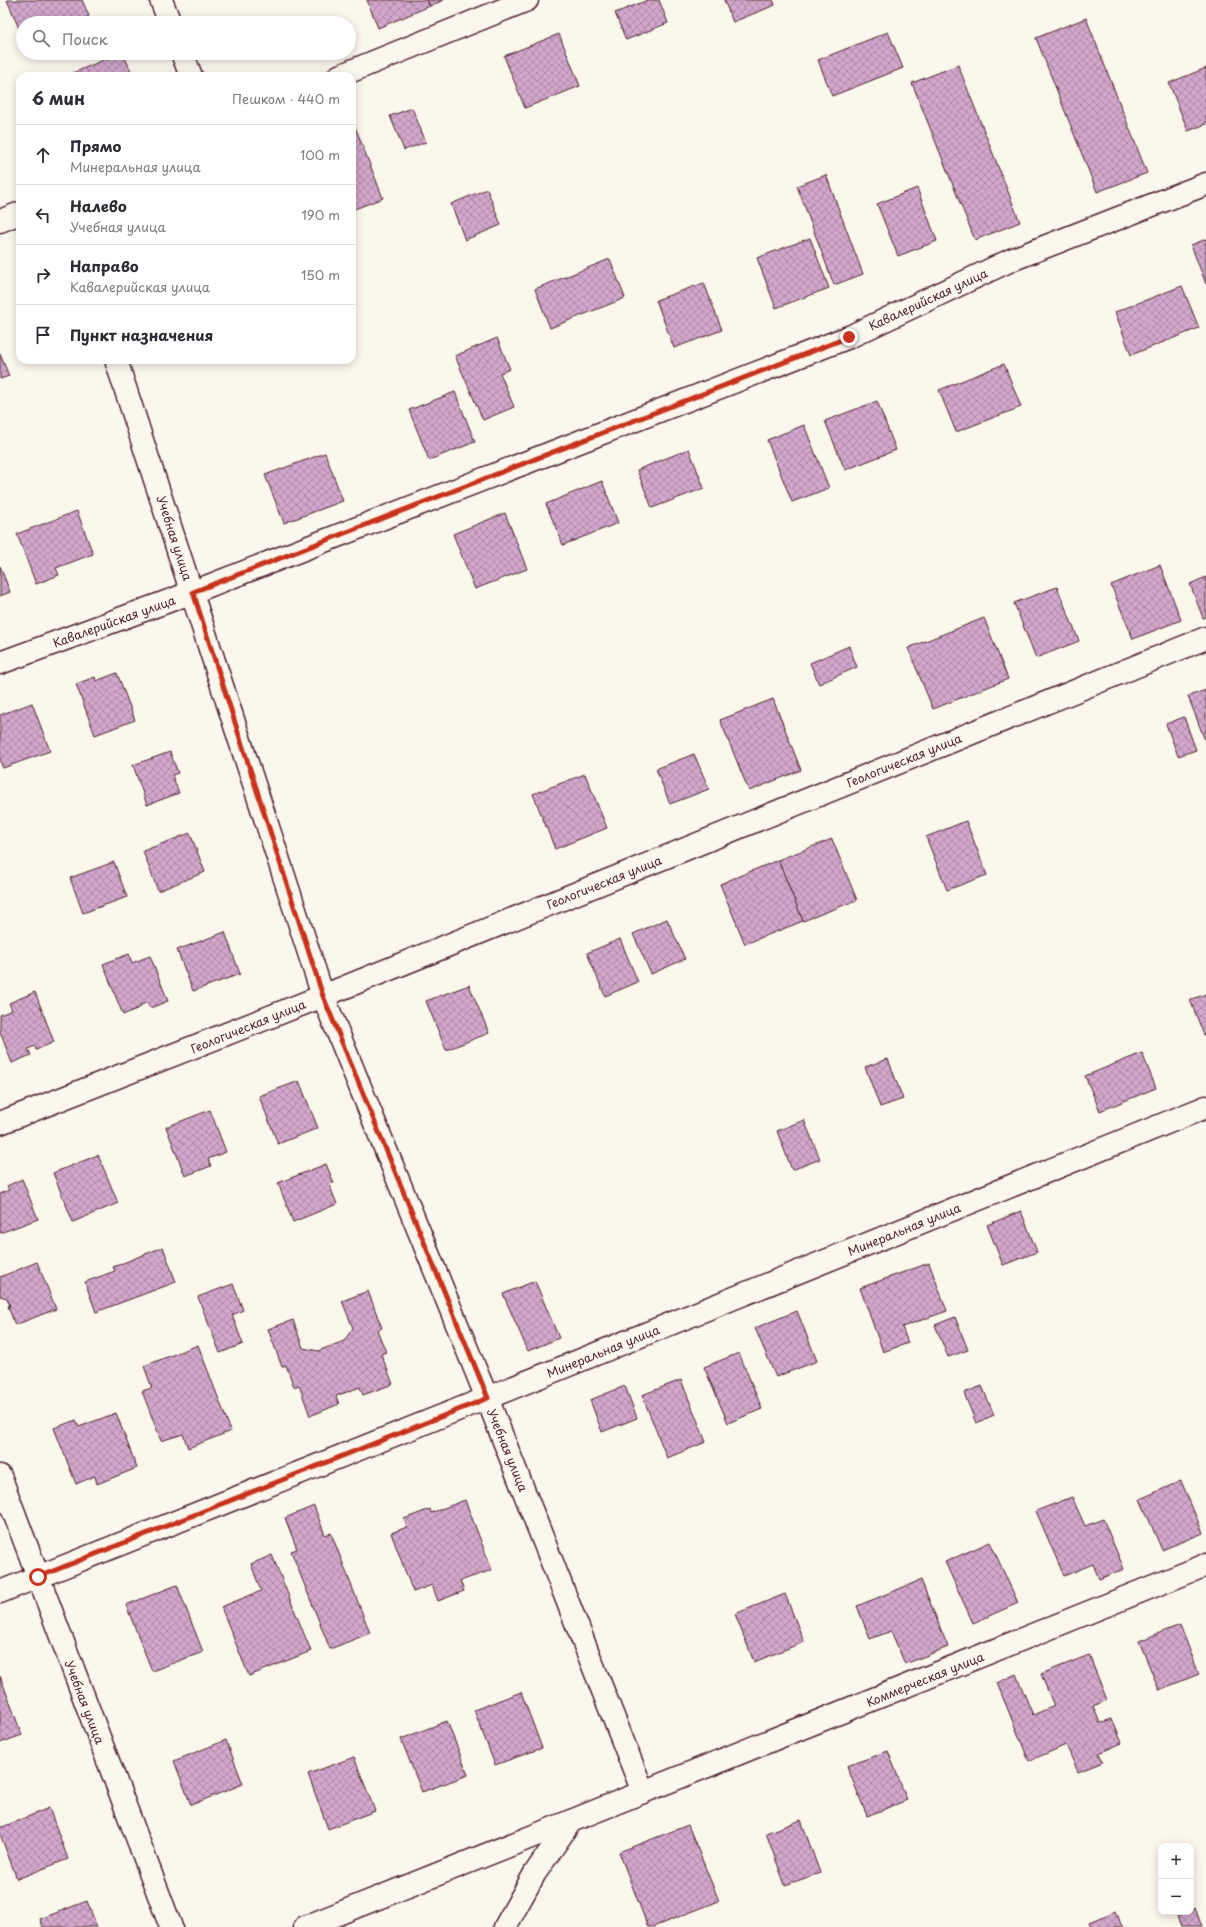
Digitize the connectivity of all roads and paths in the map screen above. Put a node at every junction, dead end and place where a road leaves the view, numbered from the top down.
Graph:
1 (161, 0) edge
2 (526, 0) edge
3 (167, 16) edge
4 (185, 60) edge
5 (189, 72) edge
6 (348, 72) edge
7 (1206, 184) edge
8 (16, 215) edge
9 (0, 221) edge
10 (117, 364) edge
11 (193, 592) junction
12 (1206, 638) edge
13 (0, 663) edge
14 (323, 996) junction
15 (1206, 1107) edge
16 (0, 1124) edge
17 (488, 1398) junction
18 (0, 1476) edge
19 (1206, 1565) edge
20 (38, 1577) junction
21 (0, 1592) edge
22 (643, 1792) junction
23 (571, 1821) junction
24 (171, 1927) edge
25 (305, 1927) edge
26 (505, 1927) edge

1 - 3 street
2 - 6 street
4 - 5 street
7 - 11 street, Кавалерийская улица
8 - 9 street
10 - 11 street, Учебная улица
11 - 13 street, Кавалерийская улица
11 - 14 street, Учебная улица
12 - 14 street, Геологическая улица
14 - 16 street, Геологическая улица
14 - 17 street, Учебная улица
15 - 17 street, Минеральная улица
17 - 20 street, Минеральная улица
17 - 22 street, Учебная улица
18 - 20 street, Учебная улица
19 - 22 street, Коммерческая улица
20 - 21 street, Минеральная улица
20 - 24 street, Учебная улица
22 - 23 street, Коммерческая улица
23 - 25 street, Коммерческая улица
23 - 26 street

